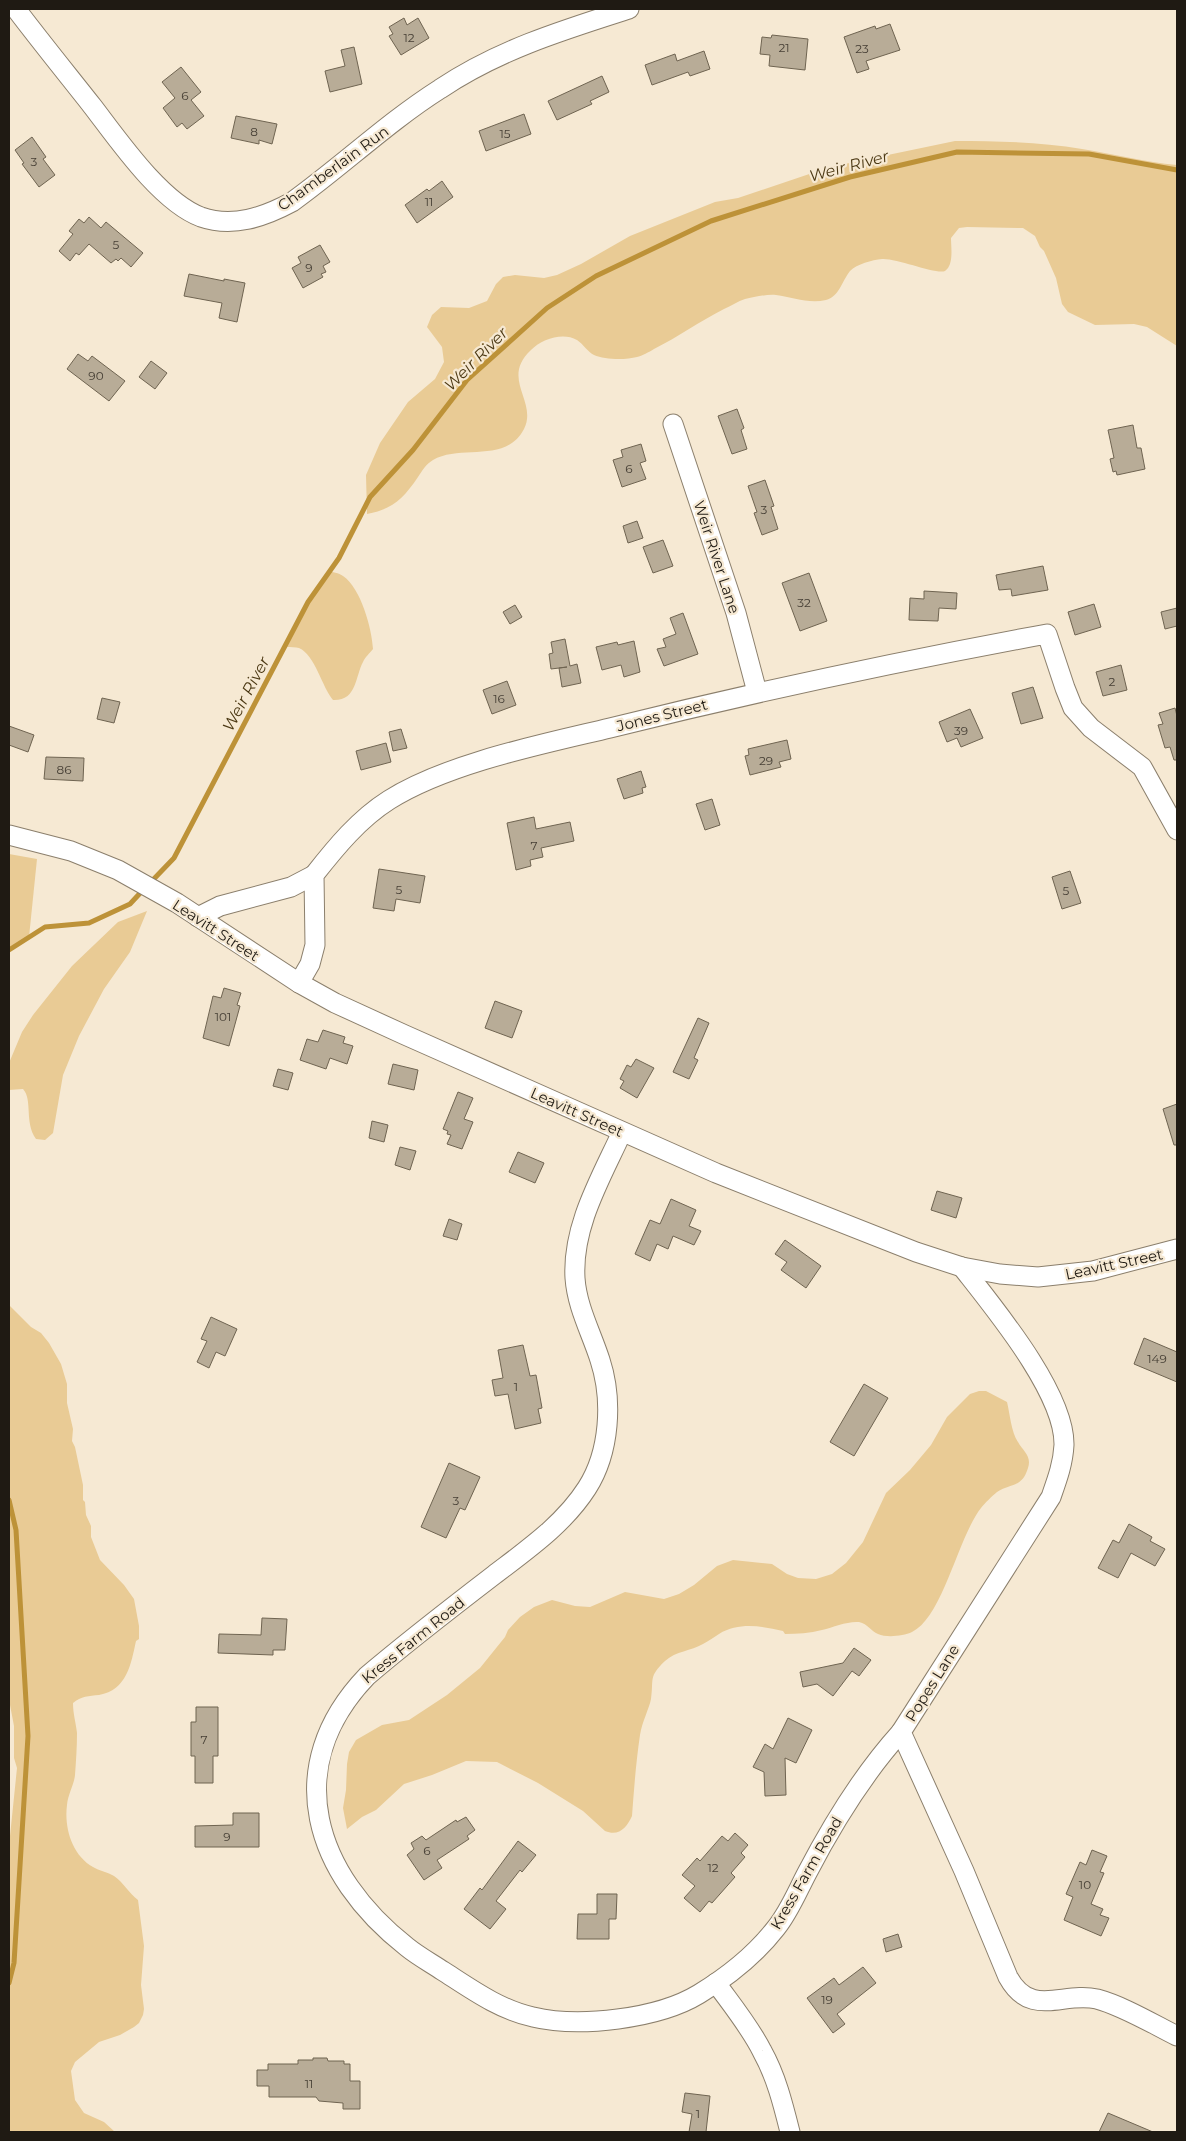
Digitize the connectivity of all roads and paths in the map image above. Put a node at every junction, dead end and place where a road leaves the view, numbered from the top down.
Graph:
1 (16, 9) edge
2 (629, 9) edge
3 (672, 424) dead end
4 (757, 692) junction
5 (1177, 830) edge
6 (9, 835) edge
7 (314, 875) junction
8 (198, 918) junction
9 (299, 983) junction
10 (622, 1132) junction
11 (1177, 1249) edge
12 (962, 1267) junction
13 (901, 1732) junction
14 (716, 1983) junction
15 (1177, 2036) edge
16 (790, 2132) edge

1 - 2 street, Chamberlain Run
3 - 4 street, Weir River Lane
4 - 5 street, Jones Street
4 - 7 street, Jones Street
6 - 8 street, Leavitt Street
7 - 8 street, Jones Street
7 - 9 street
8 - 9 street, Leavitt Street
9 - 10 street, Leavitt Street
10 - 12 street, Leavitt Street
10 - 14 street, Kress Farm Road
11 - 12 street, Leavitt Street
12 - 13 street, Popes Lane
13 - 14 street, Kress Farm Road
13 - 15 street, Popes Lane
14 - 16 street

